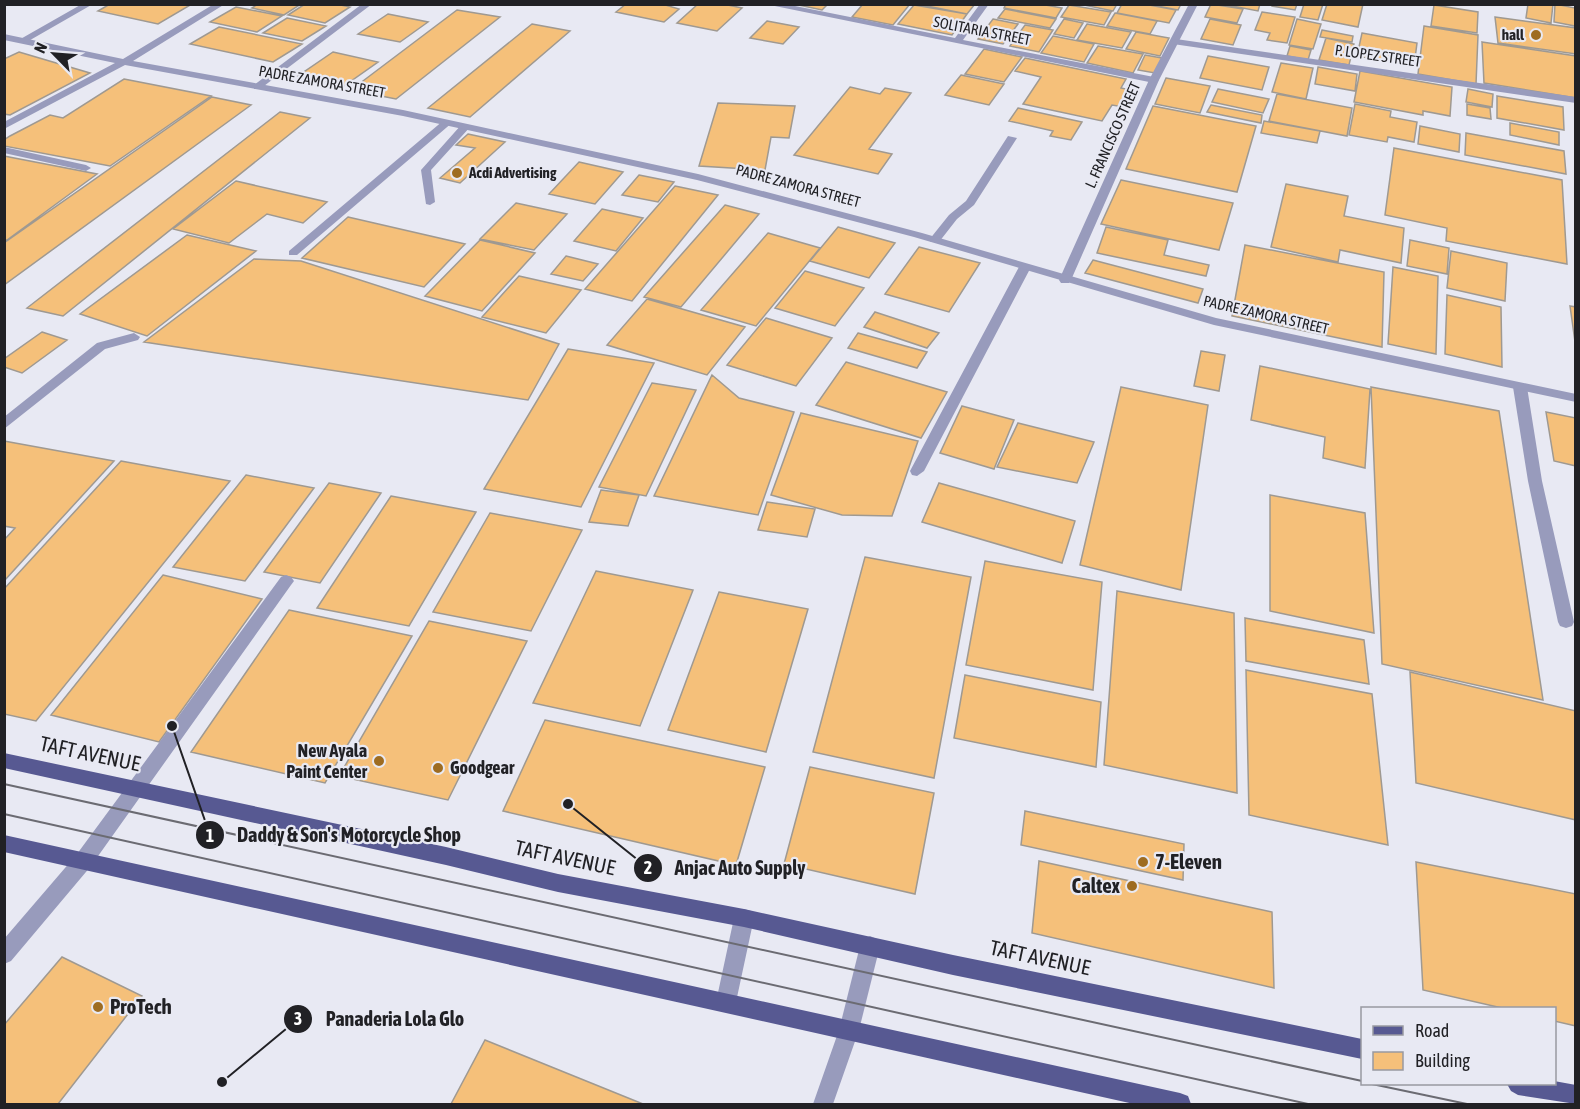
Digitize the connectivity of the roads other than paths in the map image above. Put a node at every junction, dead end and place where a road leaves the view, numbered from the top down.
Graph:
1 (89, 4) edge
2 (220, 4) edge
3 (368, 4) edge
4 (769, 4) edge
5 (840, 4) edge
6 (985, 4) edge
7 (1194, 4) edge
8 (830, 16) junction
9 (4, 37) edge
10 (22, 41) junction
11 (957, 42) junction
12 (1176, 42) junction
13 (124, 62) junction
14 (1154, 80) junction
15 (257, 87) junction
16 (1575, 100) edge
17 (448, 122) junction
18 (4, 126) edge
19 (466, 126) junction
20 (1012, 138) dead end
21 (4, 150) edge
22 (86, 168) dead end
23 (430, 202) dead end
24 (936, 240) junction
25 (293, 253) dead end
26 (1025, 267) junction
27 (1065, 280) junction
28 (134, 337) dead end
29 (1520, 387) junction
30 (1575, 398) edge
31 (4, 425) edge
32 (917, 471) dead end
33 (286, 581) dead end
34 (1566, 622) dead end
35 (4, 760) edge
36 (136, 789) junction
37 (4, 843) edge
38 (84, 860) junction
39 (744, 918) junction
40 (870, 946) junction
41 (4, 954) edge
42 (726, 1002) junction
43 (849, 1030) junction
44 (1361, 1049) edge
45 (1527, 1085) edge
46 (1575, 1096) edge
47 (823, 1104) edge
48 (1180, 1104) edge

1 - 10 street
2 - 13 street
3 - 15 street
4 - 8 street, SOLITARIA STREET
5 - 8 street
6 - 11 street
7 - 12 street, L. FRANCISCO STREET
8 - 11 street, SOLITARIA STREET
9 - 10 street, PADRE ZAMORA STREET
10 - 13 street, PADRE ZAMORA STREET
11 - 14 street, SOLITARIA STREET
12 - 14 street, L. FRANCISCO STREET
12 - 16 street, P. LOPEZ STREET
13 - 15 street, PADRE ZAMORA STREET
13 - 18 street
14 - 27 street, L. FRANCISCO STREET
15 - 17 street, PADRE ZAMORA STREET
17 - 19 street, PADRE ZAMORA STREET
17 - 25 street
19 - 23 street
19 - 24 street, PADRE ZAMORA STREET
20 - 24 street
21 - 22 street
24 - 26 street, PADRE ZAMORA STREET
26 - 27 street, PADRE ZAMORA STREET
26 - 32 street
27 - 29 street, PADRE ZAMORA STREET
28 - 31 street
29 - 30 street, PADRE ZAMORA STREET
29 - 34 street
33 - 36 street
35 - 36 main road, TAFT AVENUE
36 - 38 street
36 - 39 main road, TAFT AVENUE
37 - 38 main road
38 - 41 street
38 - 42 main road
39 - 40 main road, TAFT AVENUE
39 - 42 street
40 - 43 street
40 - 44 main road, TAFT AVENUE
42 - 43 main road
43 - 47 street
43 - 48 main road
45 - 46 main road

